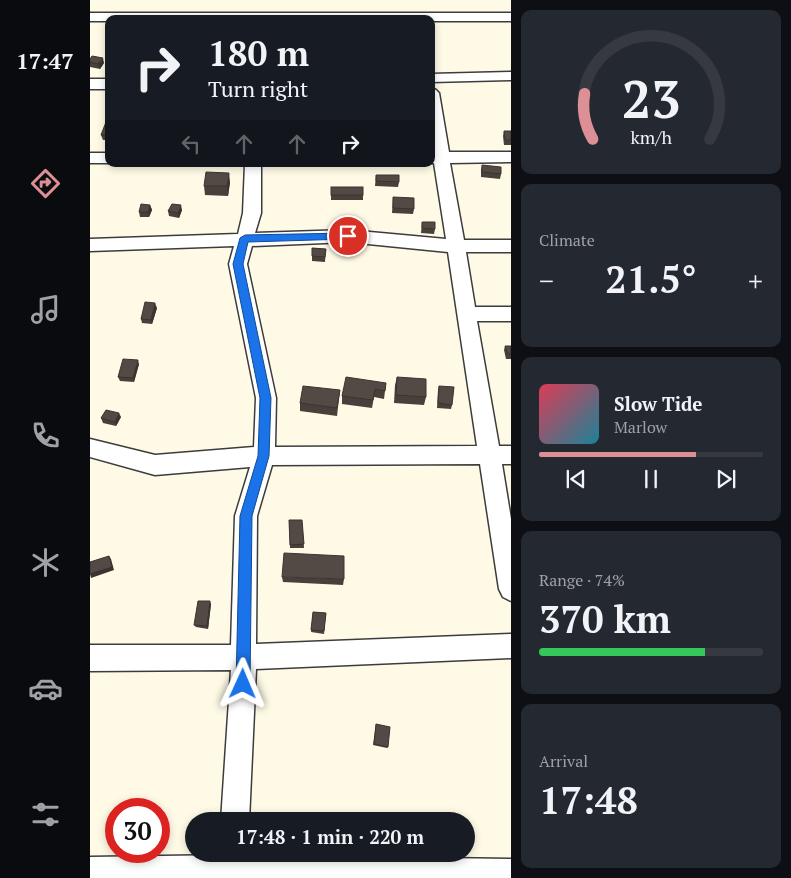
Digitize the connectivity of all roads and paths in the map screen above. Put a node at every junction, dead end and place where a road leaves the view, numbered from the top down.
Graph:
1 (258, 0) edge
2 (416, 0) edge
3 (257, 15) edge
4 (418, 15) edge
5 (90, 17) edge
6 (105, 17) edge
7 (511, 17) edge
8 (435, 18) edge
9 (511, 76) edge
10 (435, 78) edge
11 (90, 84) edge
12 (105, 84) edge
13 (435, 145) edge
14 (511, 157) edge
15 (90, 158) edge
16 (105, 158) edge
17 (436, 158) edge
18 (253, 167) edge
19 (245, 238) junction
20 (90, 245) edge
21 (456, 246) junction
22 (511, 246) edge
23 (467, 314) junction
24 (511, 314) edge
25 (90, 448) edge
26 (489, 455) junction
27 (511, 455) edge
28 (264, 456) junction
29 (511, 589) edge
30 (511, 646) edge
31 (243, 657) junction
32 (90, 658) edge
33 (235, 812) edge
34 (232, 867) edge
35 (90, 871) edge
36 (511, 873) edge

1 - 3 street
2 - 4 street
5 - 6 street
7 - 8 street
9 - 10 street
11 - 12 street
13 - 17 street
14 - 17 street
15 - 16 street
17 - 21 street
18 - 19 street
19 - 20 street
19 - 21 street
19 - 28 street
21 - 22 street
21 - 23 street
23 - 24 street
23 - 26 street
25 - 28 street
26 - 27 street
26 - 28 street
26 - 29 street
28 - 31 street
30 - 31 street
31 - 32 street
31 - 33 street
34 - 35 street
34 - 36 street

